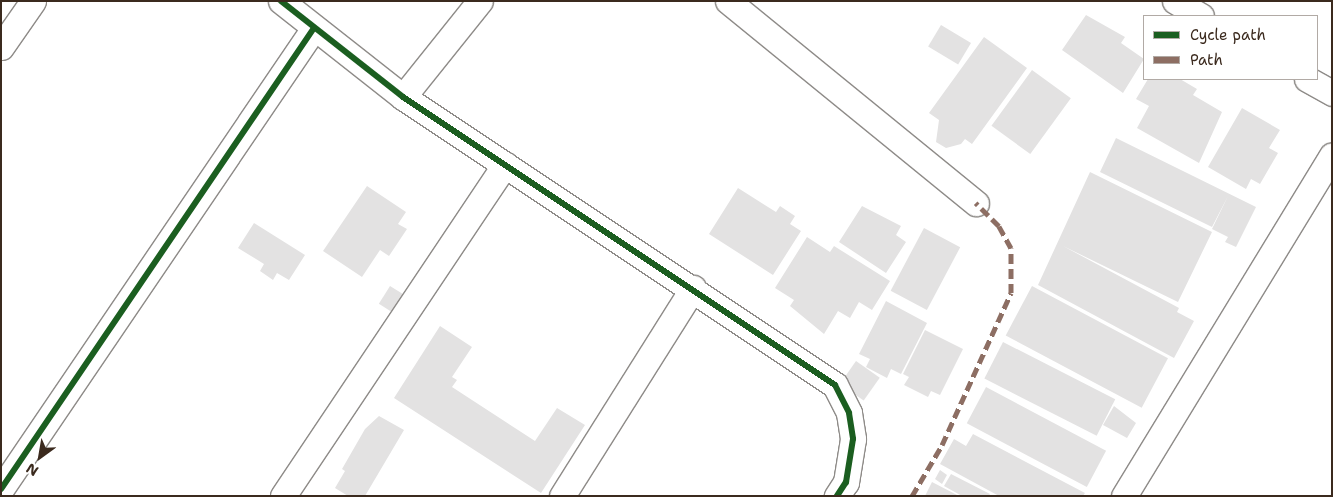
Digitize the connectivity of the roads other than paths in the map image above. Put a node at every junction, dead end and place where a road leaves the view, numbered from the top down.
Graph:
1 (33, 1) edge
2 (281, 1) edge
3 (480, 1) edge
4 (728, 1) edge
5 (1175, 1) edge
6 (1198, 15) edge
7 (314, 28) junction
8 (1, 47) edge
9 (1309, 80) edge
10 (1332, 93) edge
11 (403, 97) junction
12 (1332, 155) edge
13 (504, 165) junction
14 (976, 203) dead end
15 (693, 288) junction
16 (1, 489) edge
17 (283, 496) edge
18 (562, 496) edge
19 (837, 496) edge
20 (1124, 496) edge

1 - 8 street
2 - 7 street
3 - 11 street
4 - 14 street
5 - 6 street
7 - 11 street
7 - 16 street
9 - 10 street
11 - 13 street
12 - 20 street
13 - 15 street
13 - 17 street
15 - 18 street
15 - 19 street

